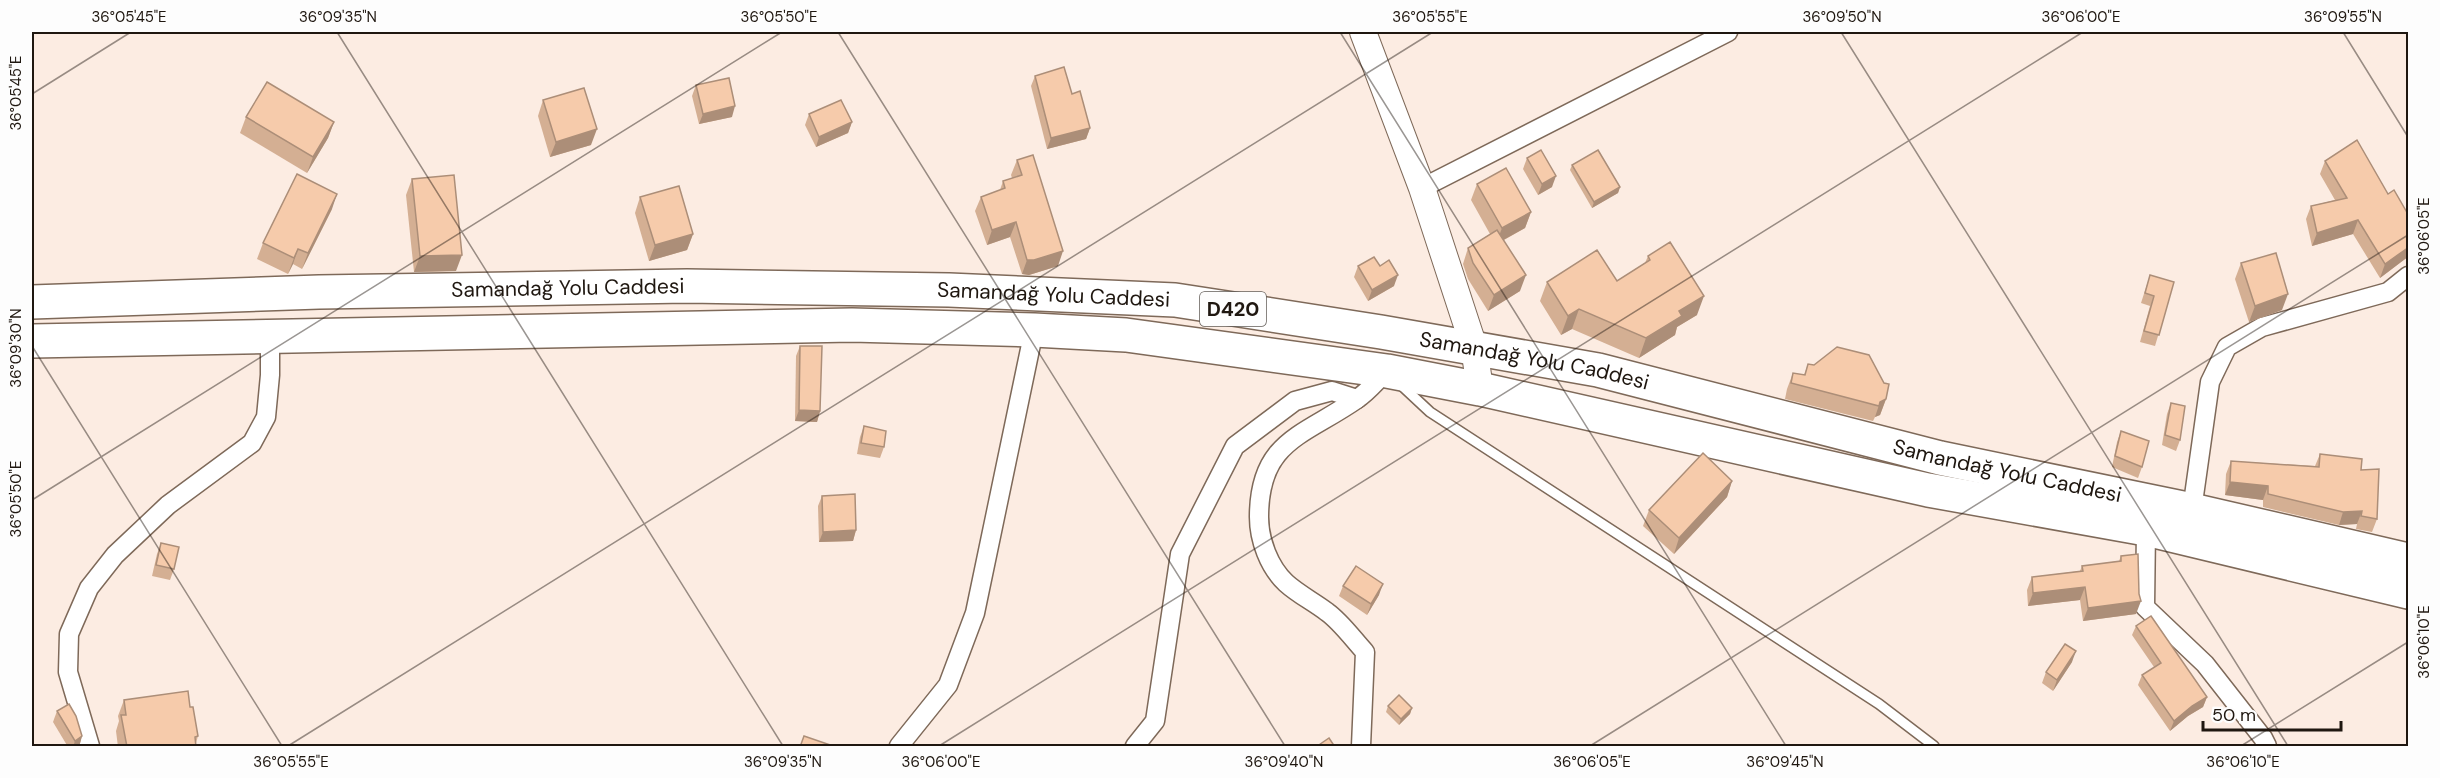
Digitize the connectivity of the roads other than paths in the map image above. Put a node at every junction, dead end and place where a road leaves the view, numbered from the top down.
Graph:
1 (1363, 32) edge
2 (1728, 32) edge
3 (1422, 188) junction
4 (2409, 276) edge
5 (32, 302) edge
6 (1034, 330) junction
7 (270, 335) junction
8 (32, 341) edge
9 (1474, 347) junction
10 (1387, 371) junction
11 (1480, 389) junction
12 (1358, 399) junction
13 (2192, 510) junction
14 (2146, 529) junction
15 (2409, 560) edge
16 (2409, 592) edge
17 (90, 747) edge
18 (899, 747) edge
19 (1135, 747) edge
20 (1361, 747) edge
21 (1934, 747) edge
22 (2267, 747) edge

1 - 3 street
2 - 3 street
3 - 9 street
4 - 13 street
5 - 9 highway, Samandağ Yolu Caddesi / D420
6 - 7 highway, Samandağ Yolu Caddesi / D420
6 - 10 highway, Samandağ Yolu Caddesi / D420
6 - 18 street
7 - 8 highway, Samandağ Yolu Caddesi / D420
7 - 17 street
9 - 11 street
9 - 13 highway, Samandağ Yolu Caddesi / D420
10 - 11 highway, Samandağ Yolu Caddesi / D420
10 - 12 street
10 - 21 lane
11 - 14 highway, Samandağ Yolu Caddesi / D420
12 - 19 street
12 - 20 street
13 - 15 highway, Samandağ Yolu Caddesi / D420
14 - 16 highway, Samandağ Yolu Caddesi / D420
14 - 22 street

